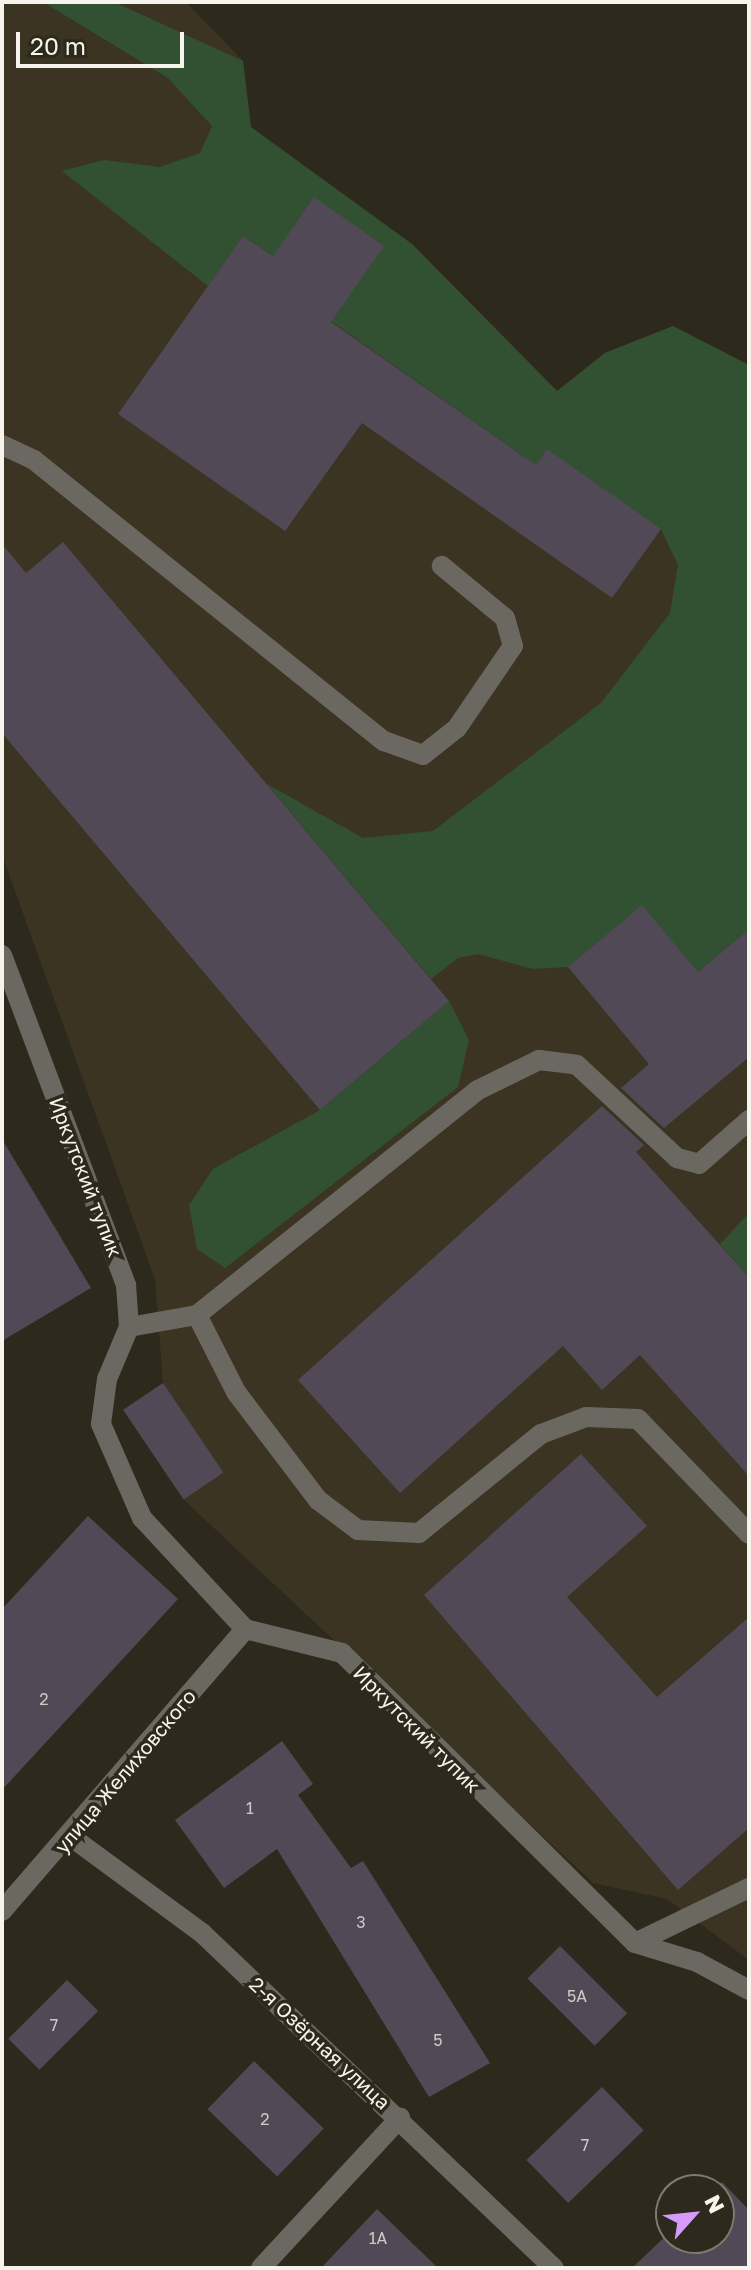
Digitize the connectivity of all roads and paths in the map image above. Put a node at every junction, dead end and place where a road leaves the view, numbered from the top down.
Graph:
1 (2, 445) edge
2 (442, 566) dead end
3 (2, 955) edge
4 (749, 1120) edge
5 (197, 1315) junction
6 (129, 1327) junction
7 (749, 1534) edge
8 (245, 1629) junction
9 (70, 1836) junction
10 (749, 1888) edge
11 (2, 1911) edge
12 (635, 1943) junction
13 (749, 1990) edge
14 (400, 2118) junction
15 (261, 2268) edge
16 (554, 2268) edge

1 - 2 street
3 - 6 street, Иркутский тупик
4 - 5 street
5 - 6 street
5 - 7 street
6 - 8 street, Иркутский тупик
8 - 9 street, улица Желиховского
8 - 12 street, Иркутский тупик
9 - 11 street, улица Желиховского
9 - 14 street, 2-я Озёрная улица
10 - 12 street
12 - 13 street, Иркутский тупик
14 - 15 street
14 - 16 street, 2-я Озёрная улица

